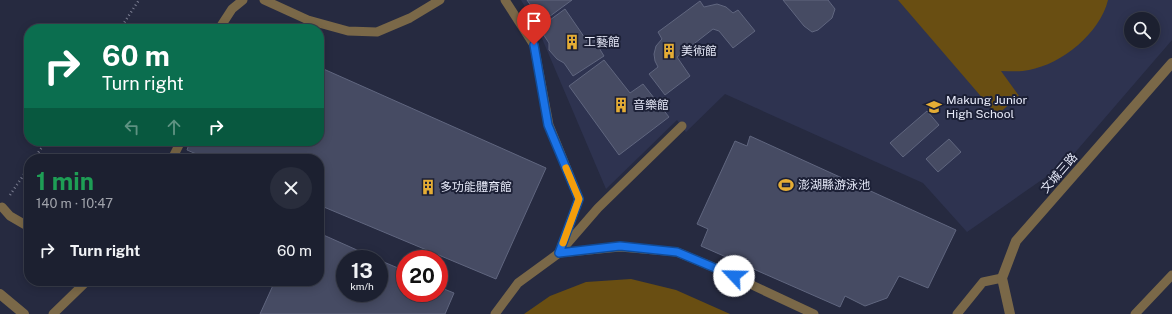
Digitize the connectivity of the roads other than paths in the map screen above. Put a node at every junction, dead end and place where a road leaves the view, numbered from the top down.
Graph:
1 (243, 0) edge
2 (264, 0) edge
3 (440, 0) edge
4 (505, 0) edge
5 (222, 24) edge
6 (323, 24) edge
7 (324, 24) edge
8 (1172, 63) edge
9 (682, 126) dead end
10 (2, 207) road end
11 (24, 225) edge
12 (559, 253) junction
13 (1172, 275) edge
14 (1002, 278) junction
15 (82, 286) edge
16 (0, 294) edge
17 (24, 314) edge
18 (53, 314) edge
19 (495, 314) edge
20 (814, 314) edge
21 (957, 314) edge
22 (1010, 314) edge
23 (1135, 314) edge

1 - 5 lane
2 - 6 lane
3 - 7 lane
4 - 12 lane
8 - 14 street, 文城三路
9 - 12 lane
10 - 11 lane
12 - 19 lane
12 - 20 lane
13 - 23 lane
14 - 21 lane
14 - 22 street
15 - 18 lane
16 - 17 street

